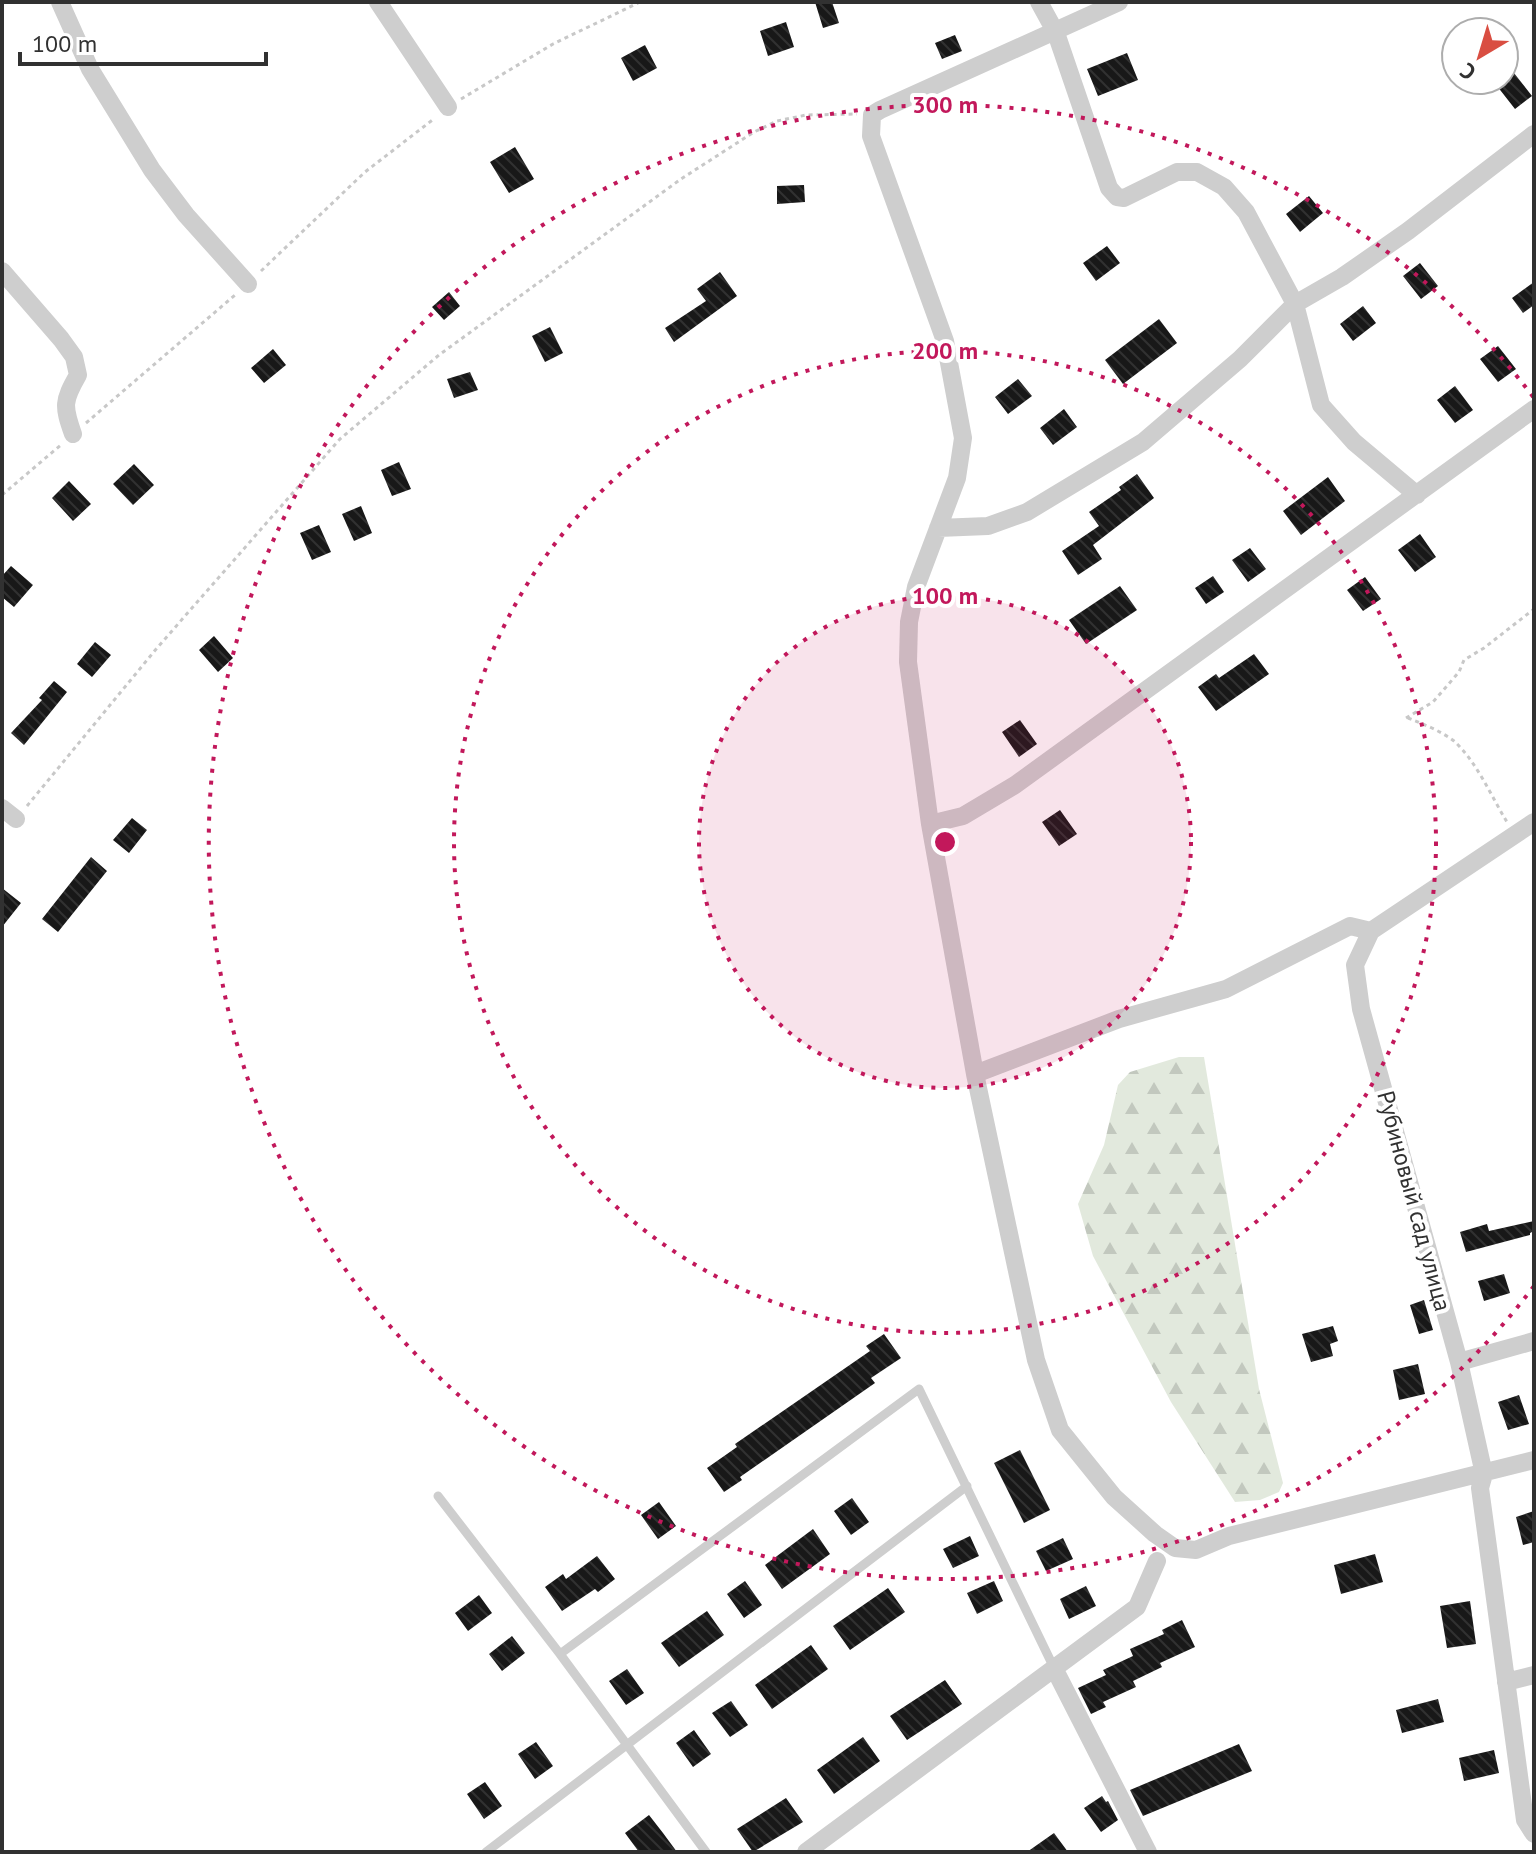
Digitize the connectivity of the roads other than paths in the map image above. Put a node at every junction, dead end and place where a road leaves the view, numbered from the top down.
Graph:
1 (60, 2) edge
2 (378, 2) edge
3 (1039, 2) edge
4 (1119, 2) edge
5 (1056, 33) junction
6 (448, 107) road end
7 (1534, 134) edge
8 (2, 271) edge
9 (248, 284) road end
10 (1295, 304) junction
11 (1534, 409) edge
12 (73, 434) road end
13 (1417, 495) junction
14 (938, 528) junction
15 (1534, 822) edge
16 (930, 824) junction
17 (1371, 931) junction
18 (975, 1074) junction
19 (1534, 1341) edge
20 (1459, 1362) junction
21 (1534, 1460) edge
22 (1484, 1474) junction
23 (967, 1486) junction
24 (438, 1496) dead end
25 (1157, 1561) dead end
26 (560, 1654) junction
27 (1055, 1670) junction
28 (1534, 1675) edge
29 (1506, 1682) junction
30 (629, 1746) junction
31 (1534, 1834) edge
32 (1142, 1849) edge
33 (486, 1852) edge
34 (706, 1852) edge
35 (806, 1852) edge

1 - 9 street
2 - 6 street
3 - 5 street
4 - 5 street
5 - 10 street
5 - 14 street
7 - 10 street
8 - 12 street
10 - 13 street
10 - 14 street
11 - 13 street
13 - 16 street
14 - 16 street
15 - 17 street
16 - 18 street
17 - 18 street
17 - 20 street, Рубиновый сад улица
18 - 22 street
19 - 20 street
20 - 22 street, Рубиновый сад улица
21 - 22 street
22 - 29 street, Рубиновый сад улица
23 - 26 lane
23 - 27 lane
23 - 30 lane
24 - 26 lane
25 - 27 street
26 - 30 lane
27 - 32 street
27 - 35 street
28 - 29 street
29 - 31 street, Рубиновый сад улица
30 - 33 lane
30 - 34 lane

